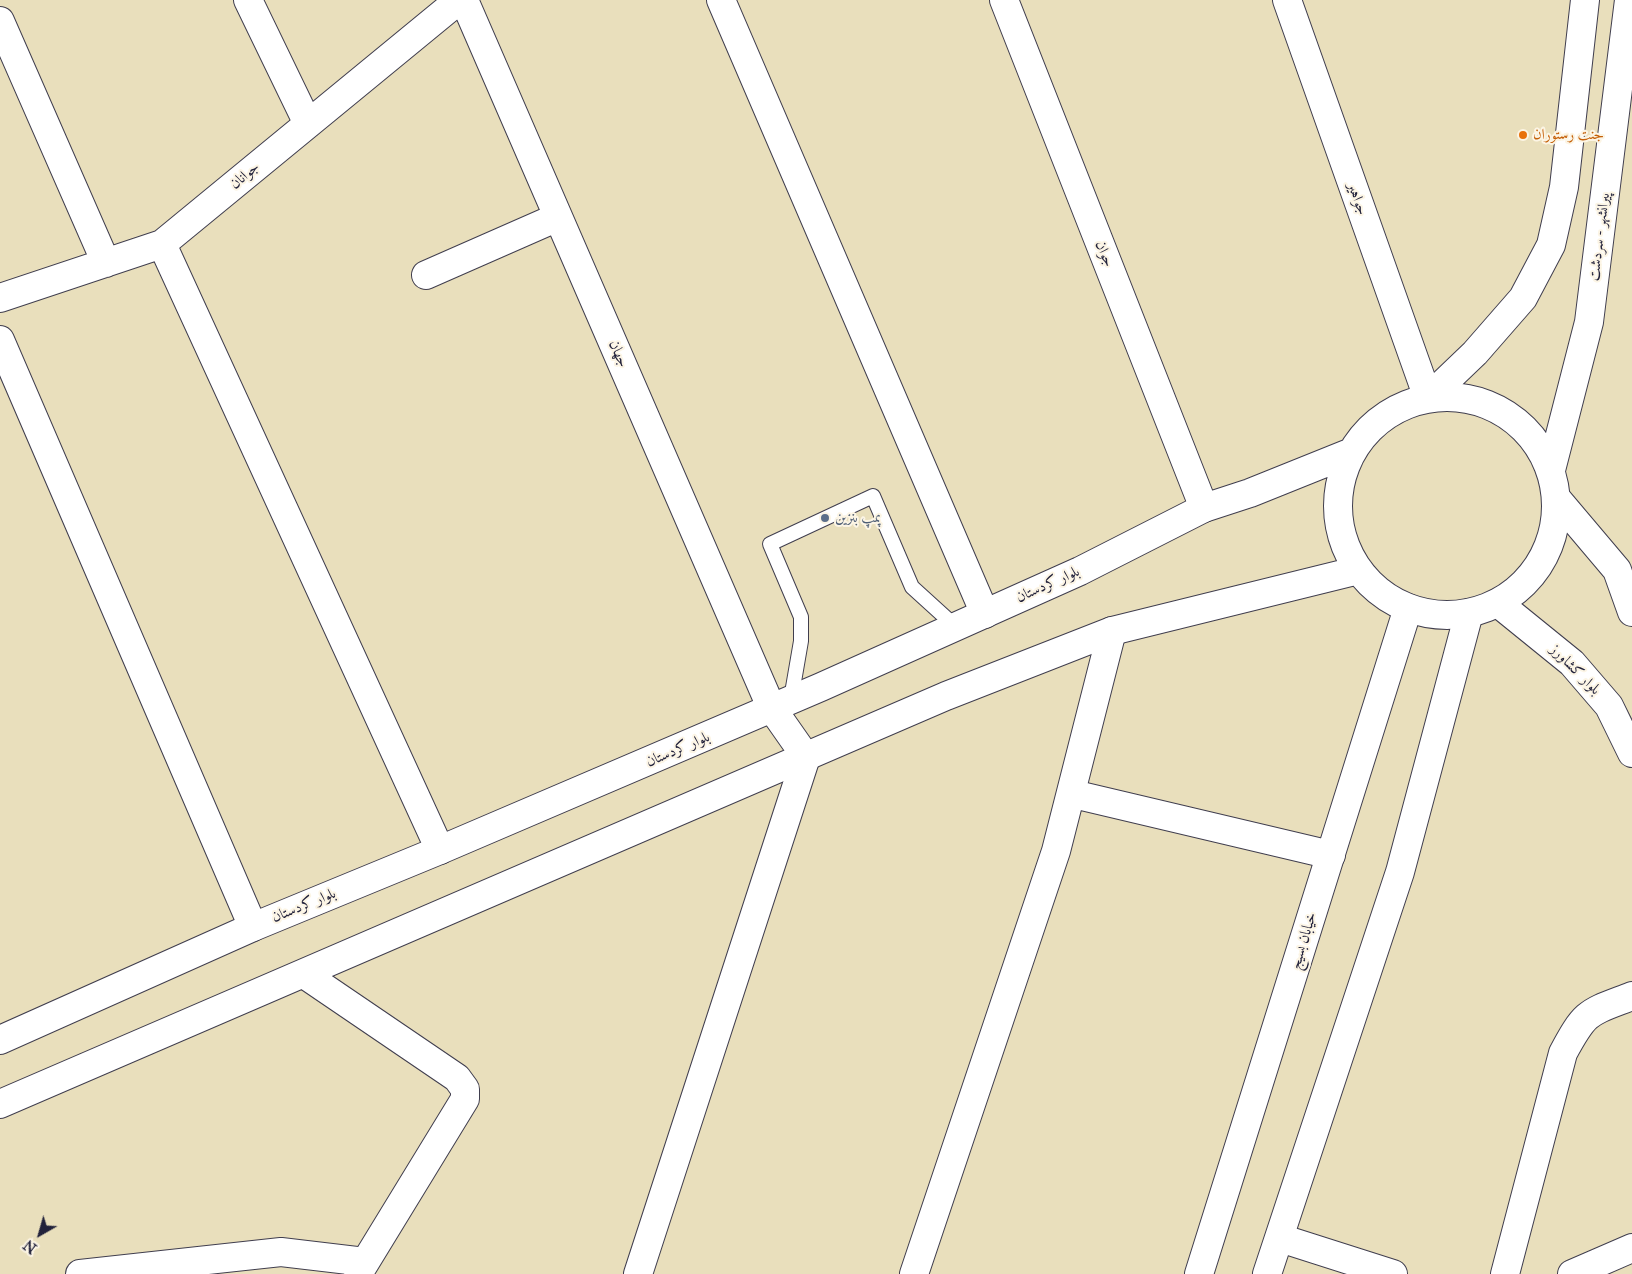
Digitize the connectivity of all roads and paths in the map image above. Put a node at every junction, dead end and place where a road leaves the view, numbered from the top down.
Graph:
1 (248, 0) edge
2 (459, 0) edge
3 (464, 0) edge
4 (721, 0) edge
5 (1004, 0) edge
6 (1287, 0) edge
7 (1585, 0) edge
8 (1629, 0) edge
9 (0, 21) edge
10 (308, 124) junction
11 (558, 217) junction
12 (162, 244) junction
13 (106, 262) junction
14 (426, 275) dead end
15 (0, 298) edge
16 (0, 340) edge
17 (1428, 398) junction
18 (1352, 452) junction
19 (1551, 470) junction
20 (1557, 499) junction
21 (1204, 508) junction
22 (1624, 567) edge
23 (1359, 570) junction
24 (1498, 603) junction
25 (1408, 608) junction
26 (1632, 612) edge
27 (1469, 613) junction
28 (984, 614) junction
29 (956, 627) junction
30 (1112, 631) junction
31 (781, 703) junction
32 (1632, 753) edge
33 (806, 757) junction
34 (1072, 794) junction
35 (440, 850) junction
36 (1331, 855) junction
37 (253, 927) junction
38 (304, 974) junction
39 (1632, 996) edge
40 (0, 1040) edge
41 (0, 1104) edge
42 (1280, 1238) junction
43 (1632, 1248) edge
44 (362, 1268) edge
45 (80, 1274) edge
46 (638, 1274) edge
47 (914, 1274) edge
48 (1199, 1274) edge
49 (1268, 1274) edge
50 (1393, 1274) edge
51 (1504, 1274) edge
52 (1572, 1274) edge

1 - 10 street
2 - 10 street, جوانان
3 - 11 street, جهان
4 - 28 street
5 - 21 street, جوان
6 - 17 street, جواهیر
7 - 17 street
8 - 19 street, پیرانشهر - سردشت
9 - 13 street
10 - 12 street, جوانان
11 - 14 street
11 - 31 street, جهان
12 - 13 street, جوانان
12 - 35 street
13 - 15 street, جوانان
16 - 37 street
17 - 18 street
17 - 19 street
18 - 21 street, بلوار کردستان
18 - 23 street
19 - 20 street
20 - 22 street
20 - 24 street
21 - 28 street, بلوار کردستان
22 - 26 street
23 - 25 street
23 - 30 street
24 - 27 street
24 - 32 street, بلوار کشاورز
25 - 27 street
25 - 36 street, خیابان بسیج
27 - 42 street
28 - 29 street, بلوار کردستان
29 - 31 street, بلوار کردستان
29 - 31 lane
30 - 33 street
30 - 34 street
31 - 33 street, جهان
31 - 35 street, بلوار کردستان
33 - 38 street
33 - 46 street
34 - 36 street
34 - 47 street
35 - 37 street, بلوار کردستان
36 - 48 street, خیابان بسیج
37 - 40 street, بلوار کردستان
38 - 41 street
38 - 44 street
39 - 51 street
42 - 49 street
42 - 50 street
43 - 52 street
44 - 45 street

